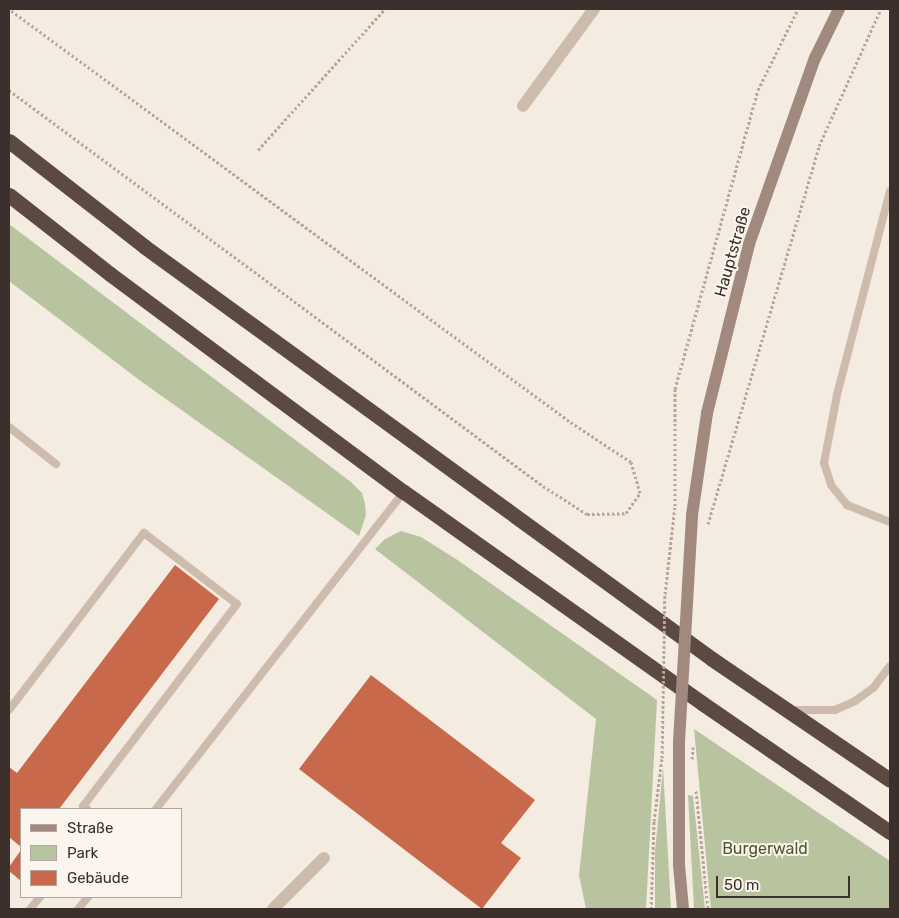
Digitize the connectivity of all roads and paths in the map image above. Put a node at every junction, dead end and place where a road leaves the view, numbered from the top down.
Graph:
1 (9, 9) edge
2 (385, 9) edge
3 (594, 9) edge
4 (798, 9) edge
5 (840, 9) edge
6 (881, 9) edge
7 (9, 90) edge
8 (523, 106) dead end
9 (9, 141) edge
10 (258, 150) dead end
11 (890, 191) edge
12 (9, 195) edge
13 (9, 427) edge
14 (56, 464) dead end
15 (404, 492) junction
16 (890, 522) edge
17 (708, 524) dead end
18 (890, 666) edge
19 (9, 710) edge
20 (786, 710) junction
21 (692, 759) dead end
22 (693, 769) dead end
23 (890, 780) edge
24 (695, 789) dead end
25 (86, 808) edge
26 (157, 808) edge
27 (890, 832) edge
28 (324, 858) dead end
29 (39, 898) edge
30 (87, 898) edge
31 (30, 909) edge
32 (78, 909) edge
33 (273, 909) edge
34 (651, 909) edge
35 (683, 909) edge
36 (708, 909) edge

1 - 7 path
2 - 10 path
3 - 8 street
4 - 34 path, bridge
5 - 35 main road, Hauptstraße, bridge
6 - 17 path
9 - 20 highway
11 - 16 lane
12 - 15 highway
13 - 14 lane
15 - 26 lane
15 - 27 highway
18 - 20 lane
19 - 25 lane
20 - 23 highway
21 - 22 path
24 - 36 path
28 - 33 street
29 - 31 lane
30 - 32 lane

